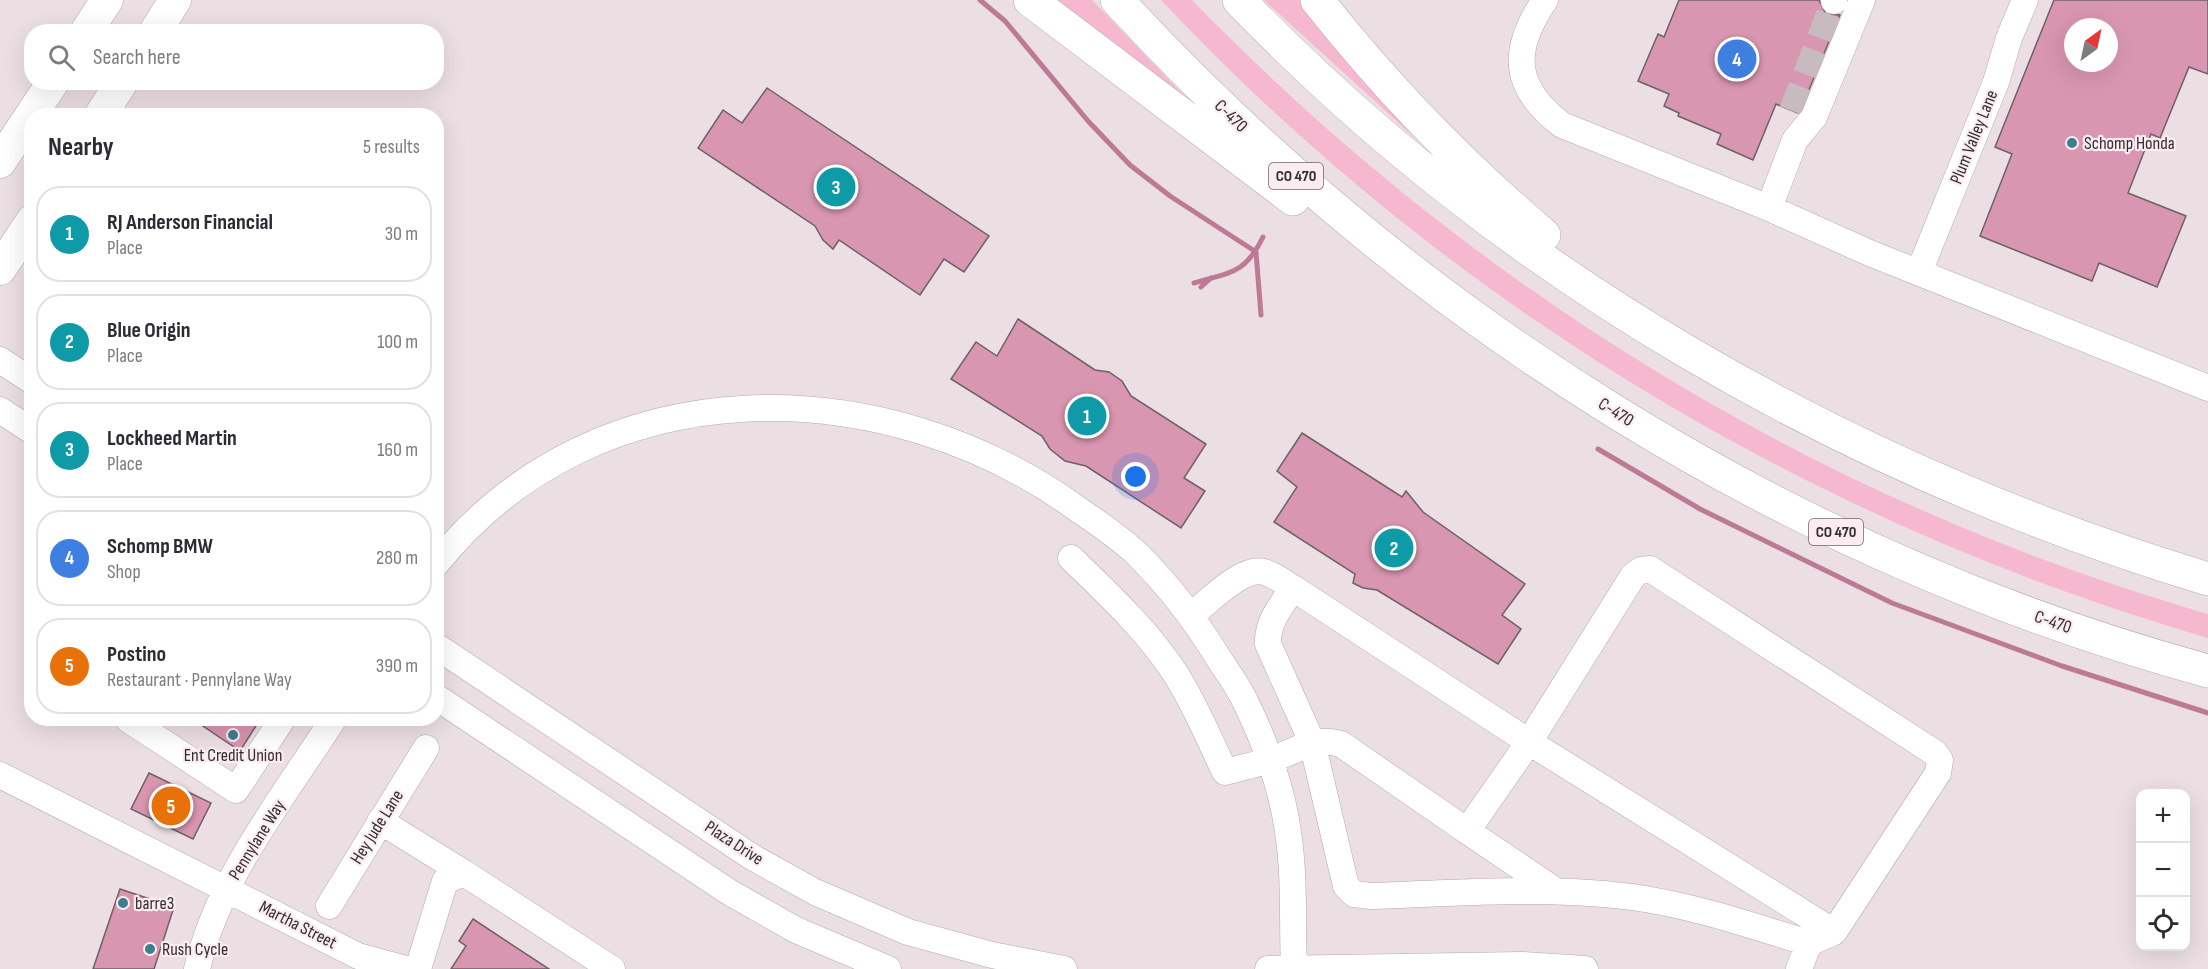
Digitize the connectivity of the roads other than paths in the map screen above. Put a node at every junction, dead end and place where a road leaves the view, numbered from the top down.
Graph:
1 (107, 0) edge
2 (175, 0) edge
3 (1030, 0) edge
4 (1117, 0) edge
5 (1239, 0) edge
6 (1317, 0) edge
7 (1545, 0) edge
8 (1862, 0) edge
9 (2025, 0) edge
10 (91, 24) edge
11 (160, 24) edge
12 (47, 90) edge
13 (117, 90) edge
14 (35, 108) edge
15 (105, 108) edge
16 (1792, 111) tunnel mouth
17 (24, 125) edge
18 (1795, 140) junction
19 (0, 162) edge
20 (1769, 208) junction
21 (24, 233) edge
22 (0, 269) edge
23 (1919, 272) junction
24 (1494, 331) junction
25 (0, 360) edge
26 (24, 376) edge
27 (2208, 388) edge
28 (0, 411) edge
29 (1818, 425) junction
30 (24, 426) edge
31 (444, 555) edge
32 (1071, 558) dead end
33 (2208, 579) edge
34 (1293, 588) junction
35 (1192, 615) junction
36 (444, 651) edge
37 (2208, 671) edge
38 (444, 702) edge
39 (138, 726) edge
40 (277, 726) edge
41 (329, 726) edge
42 (1312, 742) junction
43 (1529, 742) junction
44 (426, 748) dead end
45 (1271, 760) junction
46 (0, 775) edge
47 (380, 821) junction
48 (1467, 831) junction
49 (464, 873) junction
50 (227, 889) junction
51 (1556, 891) junction
52 (329, 906) dead end
53 (1834, 932) junction
54 (1809, 943) junction
55 (1294, 968) edge
56 (197, 969) edge
57 (406, 969) edge
58 (418, 969) edge
59 (612, 969) edge
60 (888, 969) edge
61 (1064, 969) edge
62 (1268, 969) edge
63 (1585, 969) edge
64 (1799, 969) edge

1 - 10 main road
2 - 11 main road
3 - 24 highway
4 - 24 highway, C-470 / CO 470
5 - 29 highway
6 - 29 highway
7 - 20 street
8 - 18 street
9 - 23 street, Plum Valley Lane
12 - 14 main road
13 - 15 main road
16 - 18 street
17 - 19 main road
18 - 20 street
20 - 23 street
21 - 22 main road
23 - 27 street
24 - 37 highway, C-470 / CO 470
25 - 26 street
28 - 30 street
29 - 33 highway
31 - 35 street
32 - 45 street
34 - 35 street
34 - 42 street
34 - 43 street
35 - 45 street
36 - 61 street, Plaza Drive
38 - 60 street
39 - 40 street
41 - 50 street, Pennylane Way
42 - 45 street
42 - 48 street
42 - 51 street
43 - 48 street
43 - 53 street
43 - 53 street
44 - 47 street, Hey Jude Lane
45 - 55 street
46 - 50 street, Martha Street
47 - 49 street
47 - 52 street, Hey Jude Lane
48 - 51 street
49 - 58 street
49 - 59 street
50 - 56 street, Pennylane Way
50 - 57 street, Martha Street
51 - 54 street
53 - 54 street
54 - 64 street
55 - 62 street
55 - 63 street

